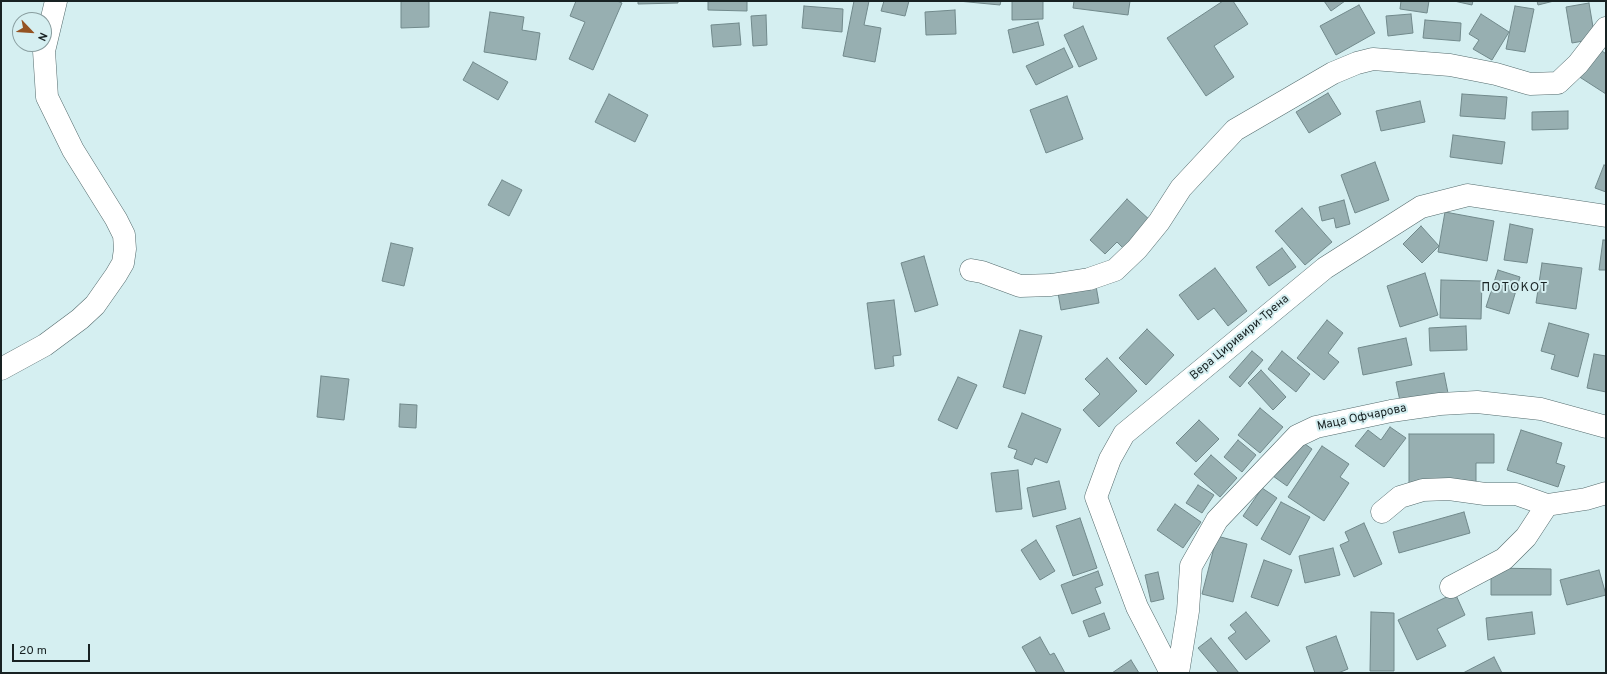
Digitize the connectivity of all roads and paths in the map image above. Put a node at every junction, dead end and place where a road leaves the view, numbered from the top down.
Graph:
1 (56, 1) edge
2 (1606, 28) edge
3 (1606, 216) edge
4 (972, 270) dead end
5 (1, 369) edge
6 (1606, 427) edge
7 (1606, 492) edge
8 (1547, 505) junction
9 (1382, 512) dead end
10 (1451, 587) dead end
11 (1171, 673) edge
12 (1178, 673) edge

1 - 5 street
2 - 4 street
3 - 11 street, Вера Циривири-Трена
6 - 12 street, Маца Офчарова
7 - 8 street
8 - 9 street
8 - 10 street

